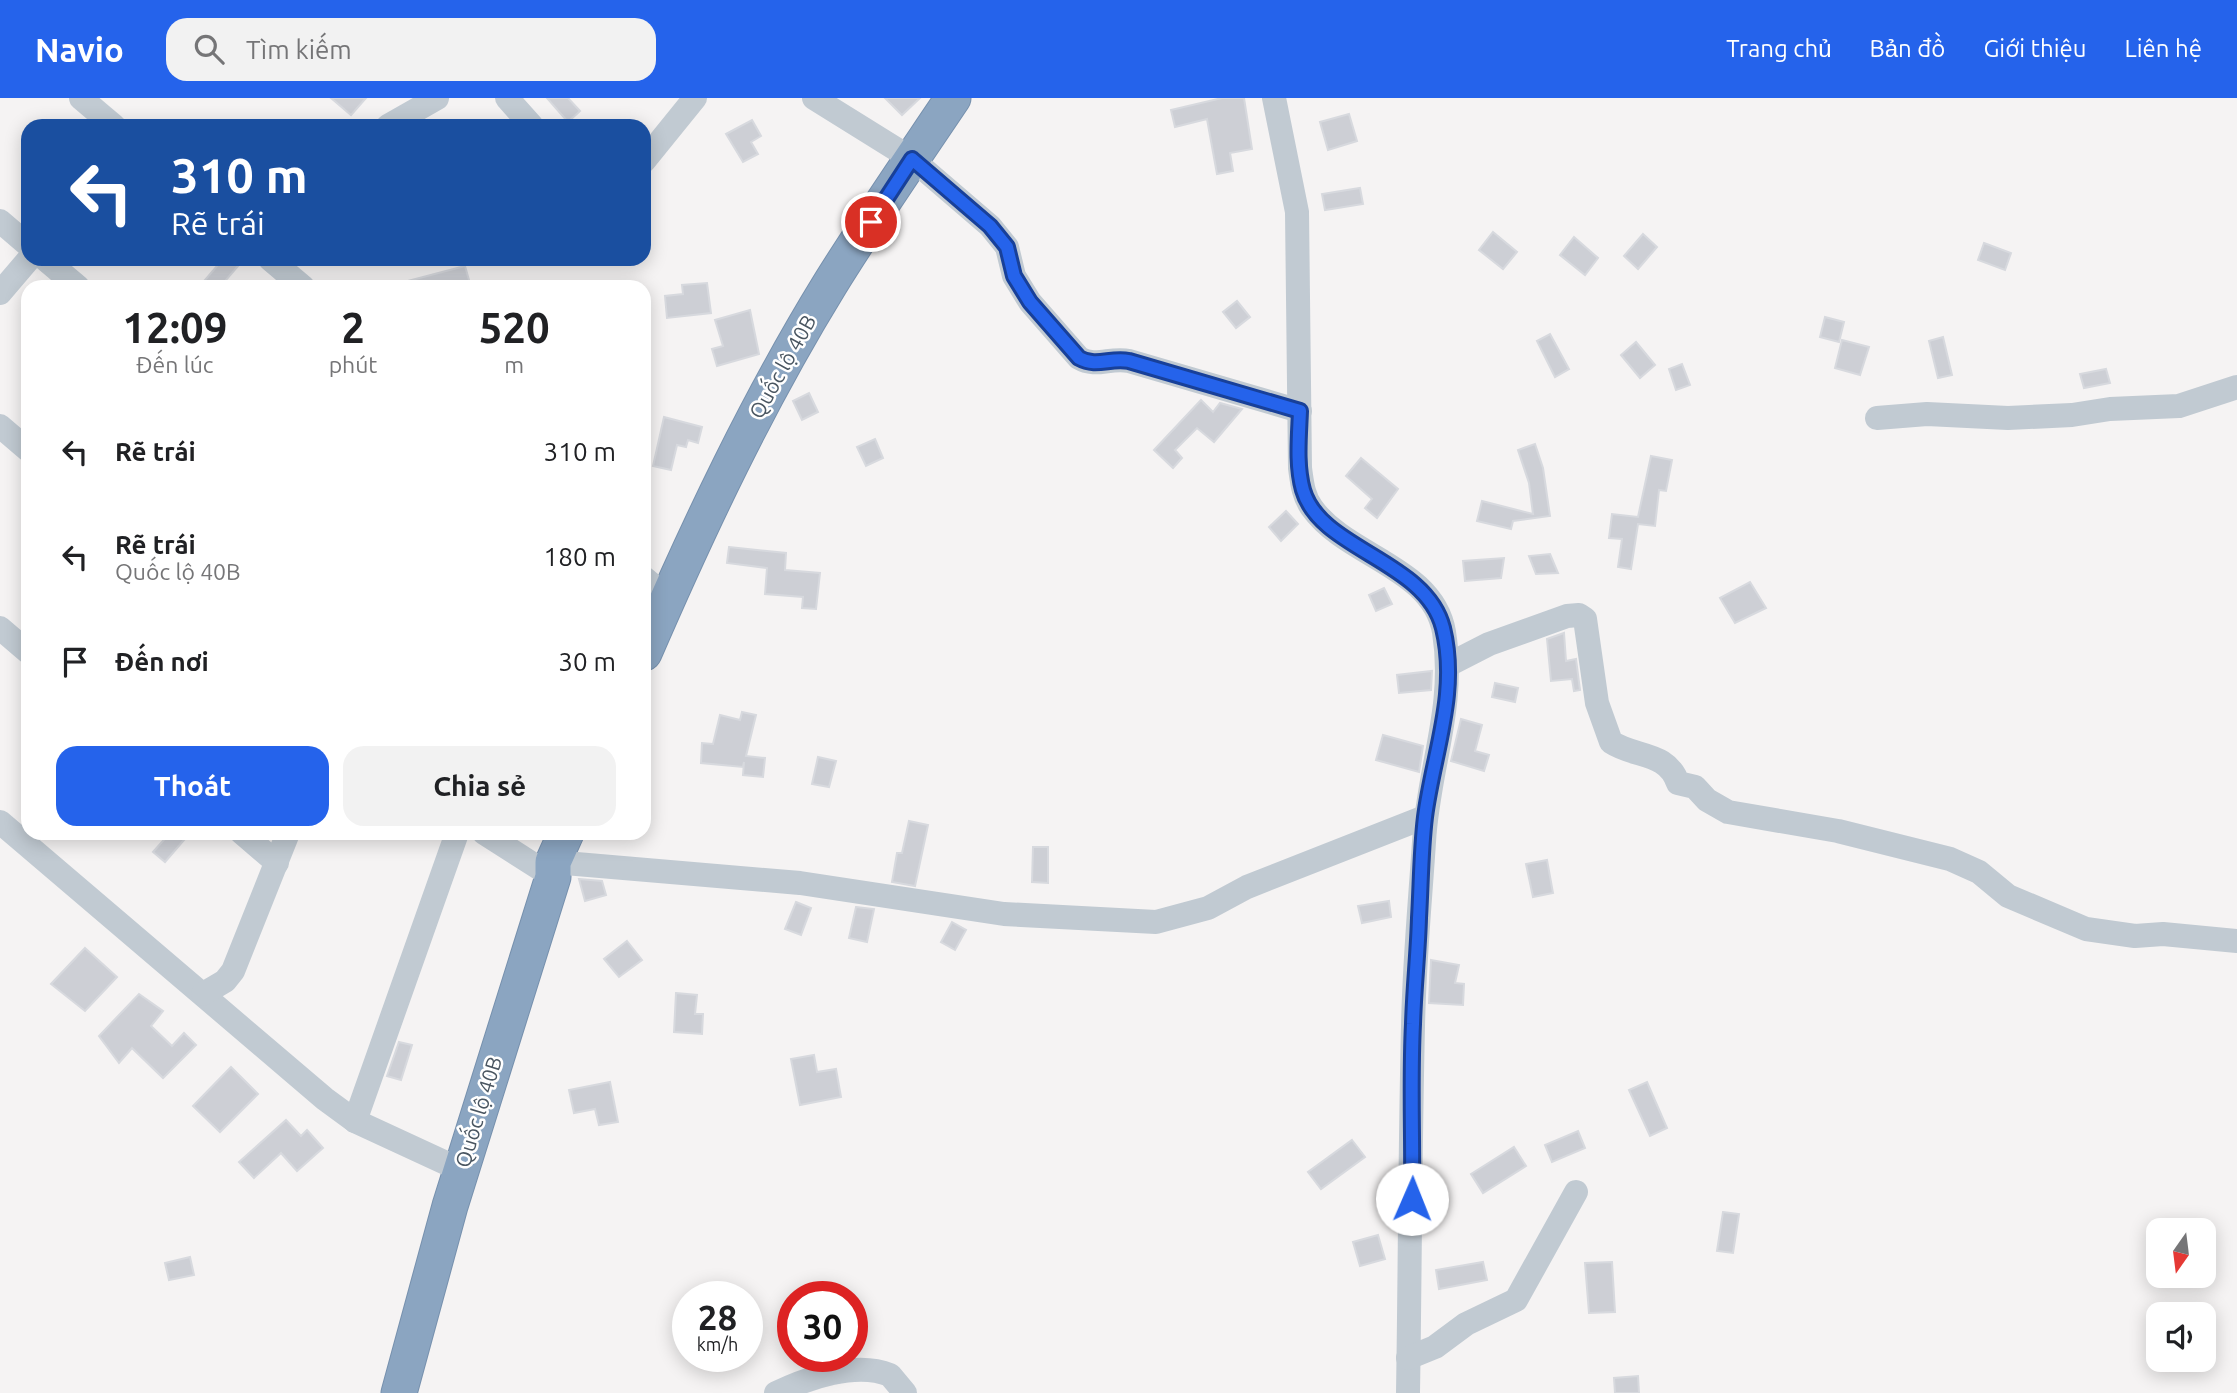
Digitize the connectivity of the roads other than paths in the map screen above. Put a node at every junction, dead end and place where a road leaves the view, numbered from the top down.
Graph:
1 (81, 98) edge
2 (437, 98) edge
3 (507, 98) edge
4 (695, 98) edge
5 (814, 98) edge
6 (953, 98) edge
7 (1274, 98) edge
8 (106, 119) edge
9 (400, 119) edge
10 (526, 119) edge
11 (651, 152) edge
12 (912, 159) junction
13 (0, 221) edge
14 (21, 238) edge
15 (23, 266) edge
16 (53, 266) edge
17 (278, 266) edge
18 (70, 280) edge
19 (295, 280) edge
20 (0, 293) edge
21 (2237, 387) edge
22 (1300, 411) junction
23 (1877, 418) dead end
24 (0, 426) edge
25 (21, 444) edge
26 (656, 588) edge
27 (651, 615) edge
28 (0, 628) edge
29 (21, 646) edge
30 (1448, 665) junction
31 (1425, 817) junction
32 (0, 822) edge
33 (21, 840) edge
34 (21, 840) edge
35 (250, 840) edge
36 (285, 840) edge
37 (455, 840) edge
38 (505, 840) edge
39 (557, 857) edge
40 (277, 863) junction
41 (2237, 941) edge
42 (203, 994) junction
43 (355, 1121) junction
44 (461, 1170) junction
45 (1576, 1192) dead end
46 (1408, 1358) junction
47 (399, 1393) edge
48 (776, 1393) edge
49 (905, 1393) edge
50 (1408, 1393) edge

1 - 8 street
2 - 9 street
3 - 10 street
4 - 11 street
5 - 12 street
6 - 12 highway, Quốc lộ 40B
7 - 22 street
12 - 22 street
12 - 26 highway, Quốc lộ 40B
13 - 14 street
15 - 20 street
16 - 18 street
17 - 19 street
21 - 23 street
22 - 30 street
24 - 25 street
26 - 27 highway, Quốc lộ 40B
28 - 29 street
30 - 31 street
30 - 41 street
31 - 39 street
31 - 46 street
32 - 34 street
33 - 42 street
35 - 40 street
36 - 40 street
37 - 43 street
38 - 39 street
39 - 44 highway, Quốc lộ 40B
40 - 42 street
42 - 43 street
43 - 44 street
44 - 47 highway, Quốc lộ 40B
45 - 46 street
46 - 50 street
48 - 49 street

